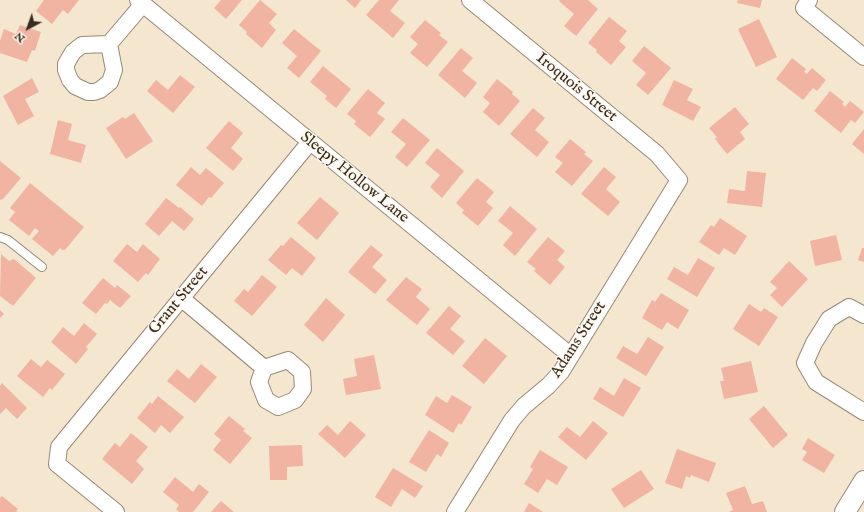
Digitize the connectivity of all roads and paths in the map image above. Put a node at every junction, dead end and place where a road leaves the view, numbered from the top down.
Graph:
1 (470, 0) edge
2 (141, 2) edge
3 (806, 4) edge
4 (109, 44) dead end
5 (864, 57) edge
6 (310, 142) junction
7 (678, 180) joint
8 (0, 237) edge
9 (42, 267) dead end
10 (181, 298) junction
11 (864, 315) edge
12 (571, 356) junction
13 (264, 368) dead end
14 (864, 412) edge
15 (864, 480) edge
16 (116, 512) edge
17 (455, 512) edge
18 (845, 512) edge

1 - 7 street, Iroquois Street
2 - 4 street
2 - 6 street, Sleepy Hollow Lane
3 - 5 street
6 - 10 street, Grant Street
6 - 12 street, Sleepy Hollow Lane
7 - 12 street, Adams Street
8 - 9 lane
10 - 13 street
10 - 16 street, Grant Street
11 - 14 street
12 - 17 street, Adams Street
15 - 18 street

